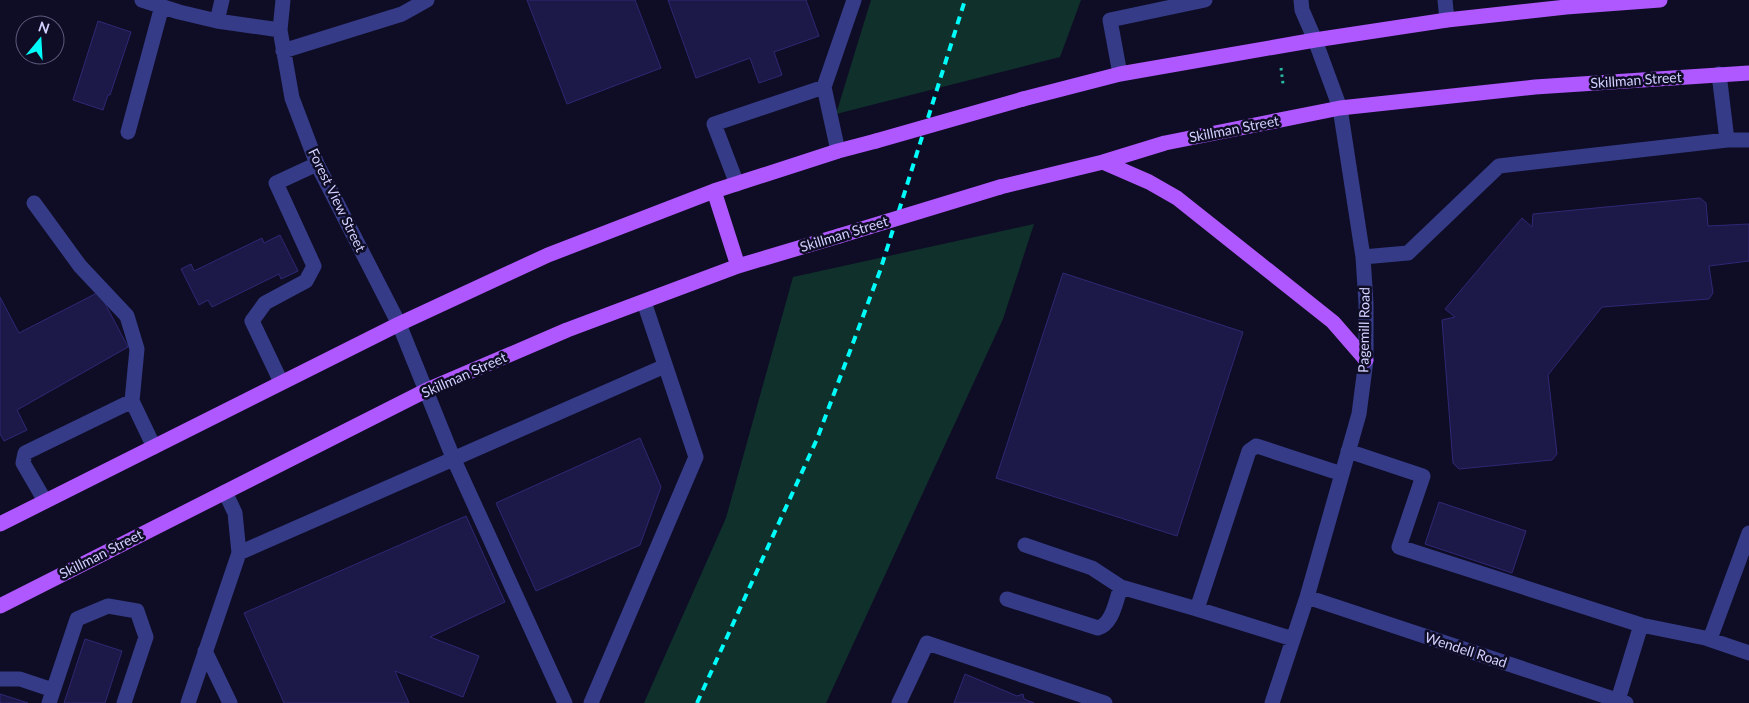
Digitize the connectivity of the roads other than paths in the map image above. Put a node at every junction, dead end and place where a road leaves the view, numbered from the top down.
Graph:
1 (142, 0) edge
2 (222, 0) edge
3 (283, 0) edge
4 (427, 0) edge
5 (854, 0) edge
6 (1205, 0) edge
7 (1301, 0) edge
8 (1445, 0) edge
9 (1660, 0) edge
10 (1591, 3) edge
11 (162, 6) junction
12 (217, 20) junction
13 (1447, 20) junction
14 (280, 30) junction
15 (1315, 40) junction
16 (283, 52) junction
17 (1749, 73) edge
18 (1120, 74) junction
19 (1719, 74) junction
20 (824, 87) junction
21 (1340, 108) junction
22 (128, 132) dead end
23 (1728, 140) junction
24 (1749, 140) edge
25 (838, 151) junction
26 (1103, 162) junction
27 (317, 164) junction
28 (737, 184) junction
29 (714, 191) junction
30 (34, 203) dead end
31 (1363, 257) junction
32 (738, 266) junction
33 (644, 302) junction
34 (399, 324) junction
35 (1366, 360) junction
36 (665, 366) junction
37 (281, 382) junction
38 (427, 390) junction
39 (132, 401) junction
40 (154, 446) junction
41 (1348, 451) junction
42 (454, 460) junction
43 (1342, 474) junction
44 (225, 492) junction
45 (45, 501) junction
46 (0, 523) edge
47 (1749, 533) edge
48 (1025, 545) dead end
49 (239, 553) junction
50 (1121, 586) junction
51 (1307, 597) junction
52 (1007, 599) dead end
53 (0, 606) edge
54 (1197, 609) junction
55 (1641, 625) junction
56 (1708, 639) junction
57 (1293, 640) junction
58 (206, 652) junction
59 (1749, 652) edge
60 (0, 678) edge
61 (51, 696) edge
62 (1622, 702) edge
63 (124, 703) edge
64 (188, 703) edge
65 (230, 703) edge
66 (565, 703) edge
67 (591, 703) edge
68 (899, 703) edge
69 (1105, 703) edge
70 (1272, 703) edge

1 - 11 street
2 - 12 street
3 - 14 street, Forest View Street
4 - 16 street
5 - 20 street
6 - 18 street
7 - 15 street, Pagemill Road
8 - 13 street
9 - 10 main road
10 - 13 main road
11 - 12 street
11 - 22 street
12 - 14 street
13 - 15 main road
14 - 16 street, Forest View Street
15 - 18 main road
15 - 21 street, Pagemill Road
16 - 27 street, Forest View Street
17 - 19 main road, Skillman Street
18 - 25 main road, bridge
19 - 21 main road, Skillman Street
19 - 23 street
20 - 25 street
20 - 28 street
21 - 26 main road, Skillman Street
21 - 31 street, Pagemill Road
23 - 24 street
23 - 31 street
25 - 28 main road
26 - 32 main road, Skillman Street, bridge
26 - 35 main road
27 - 34 street, Forest View Street
27 - 37 street
28 - 29 main road
29 - 32 main road
29 - 34 main road
30 - 39 street
31 - 35 street, Pagemill Road
32 - 33 main road, Skillman Street
33 - 36 street
33 - 38 main road, Skillman Street
34 - 37 main road
34 - 38 street, Forest View Street
35 - 41 street, Pagemill Road
36 - 42 street
36 - 67 street
37 - 40 main road
38 - 42 street, Forest View Street
38 - 44 main road, Skillman Street
39 - 40 street
39 - 45 street
40 - 45 main road
41 - 43 street, Pagemill Road
41 - 55 street
42 - 49 street
42 - 66 street, Forest View Street
43 - 51 street, Pagemill Road
43 - 54 street
44 - 49 street
44 - 53 main road, Skillman Street
45 - 46 main road
47 - 56 street
48 - 50 street
49 - 58 street
50 - 52 street
50 - 54 street
51 - 57 street, Pagemill Road
51 - 62 street, Wendell Road
54 - 57 street
55 - 56 street
55 - 62 street
56 - 59 street
57 - 70 street, Pagemill Road
58 - 64 street
58 - 65 street
60 - 61 street
61 - 63 street
68 - 69 street

